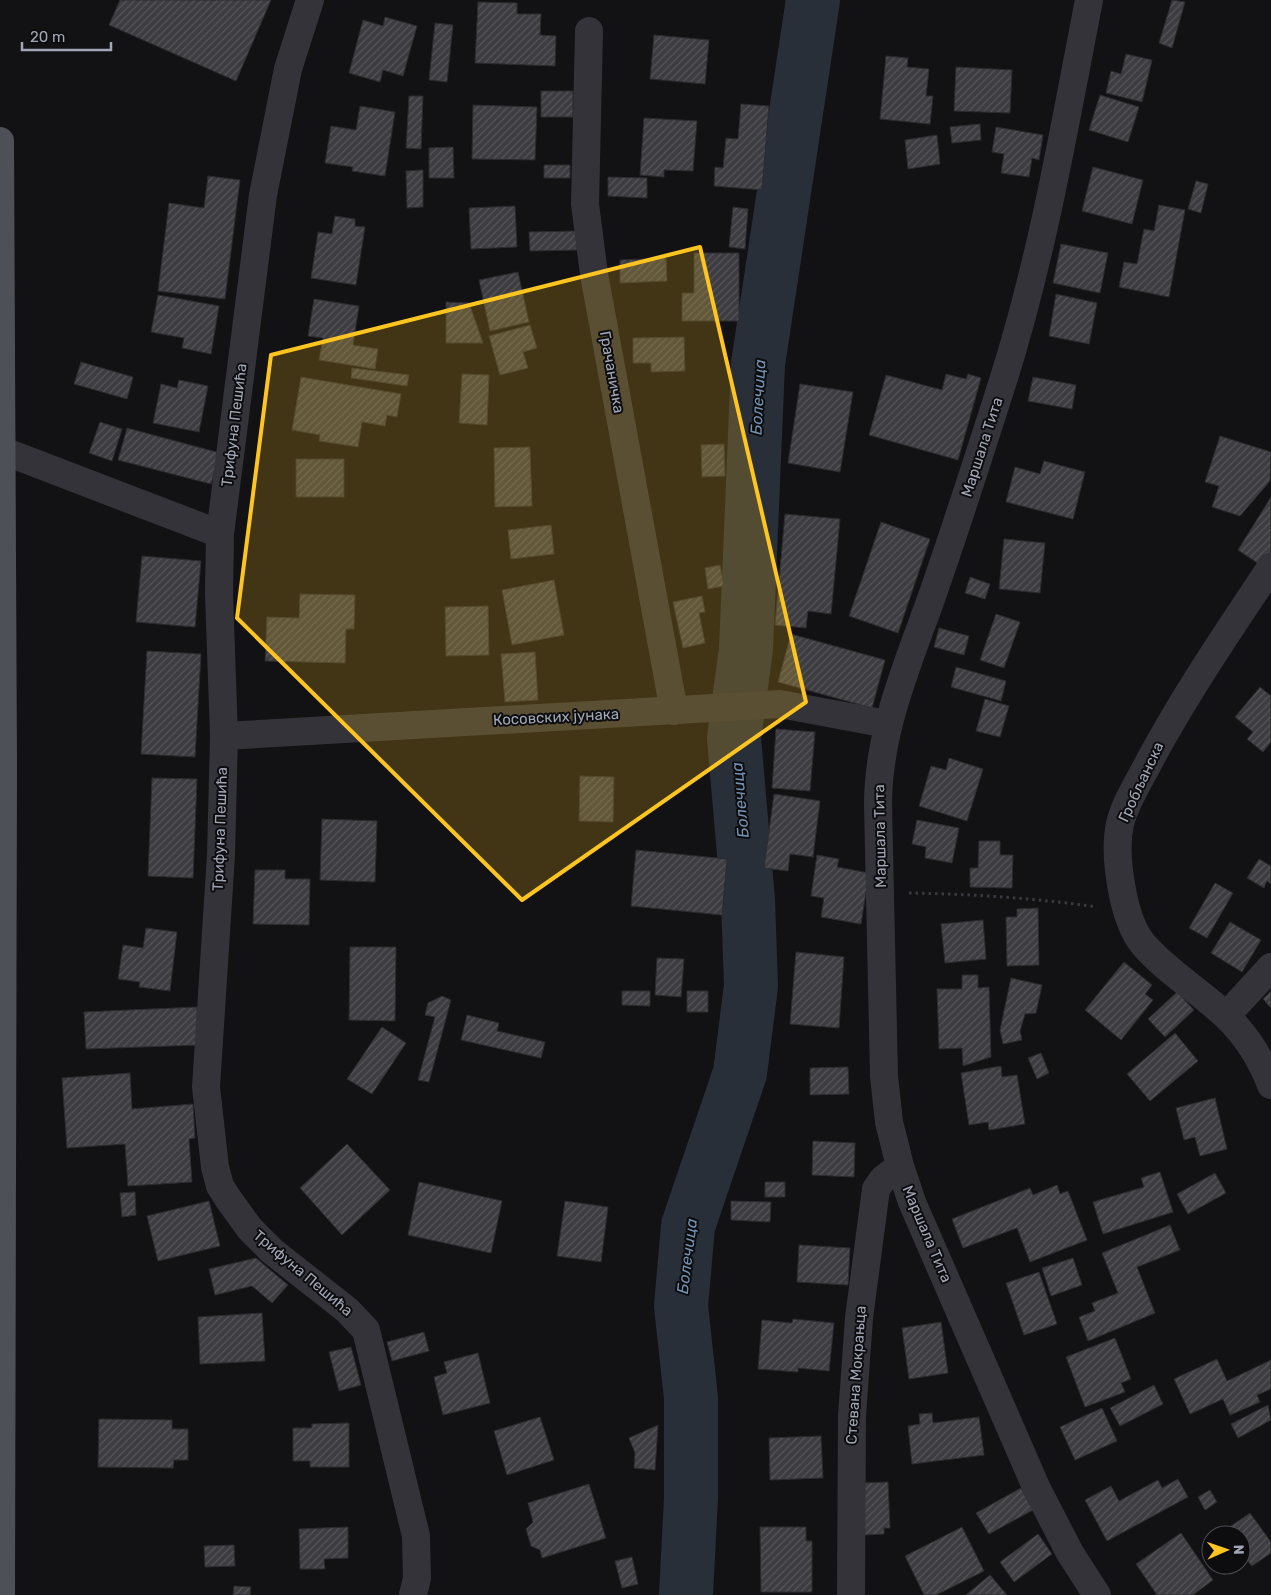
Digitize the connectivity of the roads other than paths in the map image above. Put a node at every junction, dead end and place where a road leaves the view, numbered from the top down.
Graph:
1 (310, 0) edge
2 (1089, 0) edge
3 (589, 31) dead end
4 (0, 141) edge
5 (1, 435) edge
6 (220, 534) junction
7 (1271, 568) edge
8 (674, 710) junction
9 (887, 724) junction
10 (224, 736) junction
11 (1271, 967) edge
12 (1226, 1016) junction
13 (1271, 1085) edge
14 (900, 1166) junction
15 (1, 1595) edge
16 (413, 1595) edge
17 (851, 1595) edge
18 (1097, 1595) edge

1 - 6 street, Трифуна Пешића
2 - 9 street, Маршала Тита
3 - 8 street, Грачаничка
4 - 5 main road
5 - 6 street
5 - 15 main road
6 - 10 street, Трифуна Пешића
7 - 12 street, Гробљанска
8 - 9 street, Косовских јунака
8 - 10 street, Косовских јунака
9 - 14 street, Маршала Тита
10 - 16 street, Трифуна Пешића
11 - 12 street
12 - 13 street, Гробљанска
14 - 17 street, Стевана Мокрањца
14 - 18 street, Маршала Тита

